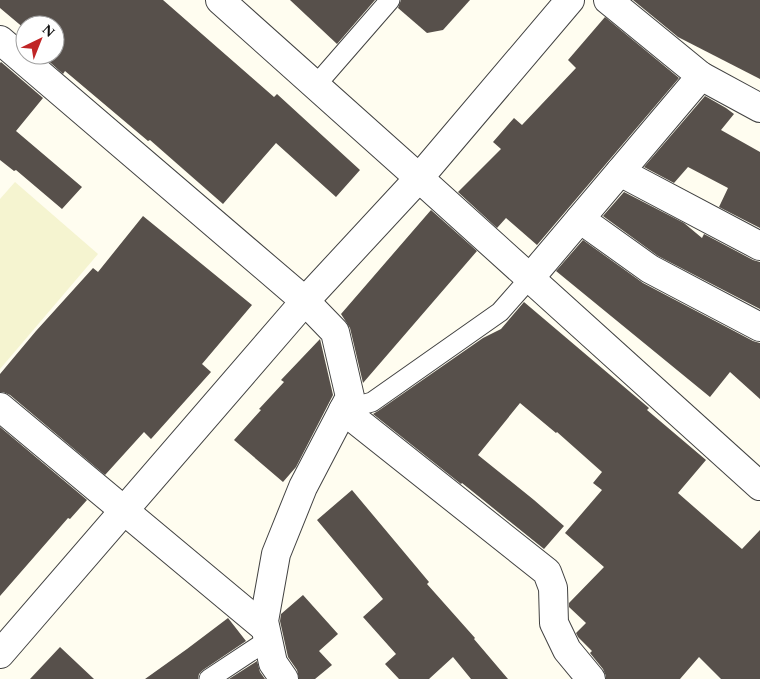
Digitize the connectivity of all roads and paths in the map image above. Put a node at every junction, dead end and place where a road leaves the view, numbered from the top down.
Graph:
1 (220, 0) edge
2 (390, 0) edge
3 (570, 0) edge
4 (608, 0) edge
5 (0, 40) edge
6 (701, 76) junction
7 (316, 85) junction
8 (760, 108) edge
9 (620, 172) junction
10 (419, 178) junction
11 (580, 219) junction
12 (760, 246) edge
13 (530, 278) junction
14 (305, 301) junction
15 (760, 327) edge
16 (0, 407) edge
17 (343, 410) junction
18 (760, 486) edge
19 (124, 511) junction
20 (267, 634) junction
21 (0, 654) edge
22 (209, 679) edge
23 (284, 679) edge
24 (591, 679) edge

1 - 7 street
2 - 7 lane
3 - 10 street
4 - 6 street
5 - 14 street
6 - 8 street
6 - 9 street
7 - 10 street
9 - 11 street
9 - 12 street
10 - 13 street
10 - 14 street
11 - 13 street
11 - 15 street
13 - 17 lane
13 - 18 street
14 - 17 street
14 - 19 street
16 - 19 street
17 - 20 street
17 - 24 street
19 - 20 street
19 - 21 street
20 - 22 lane
20 - 23 street

